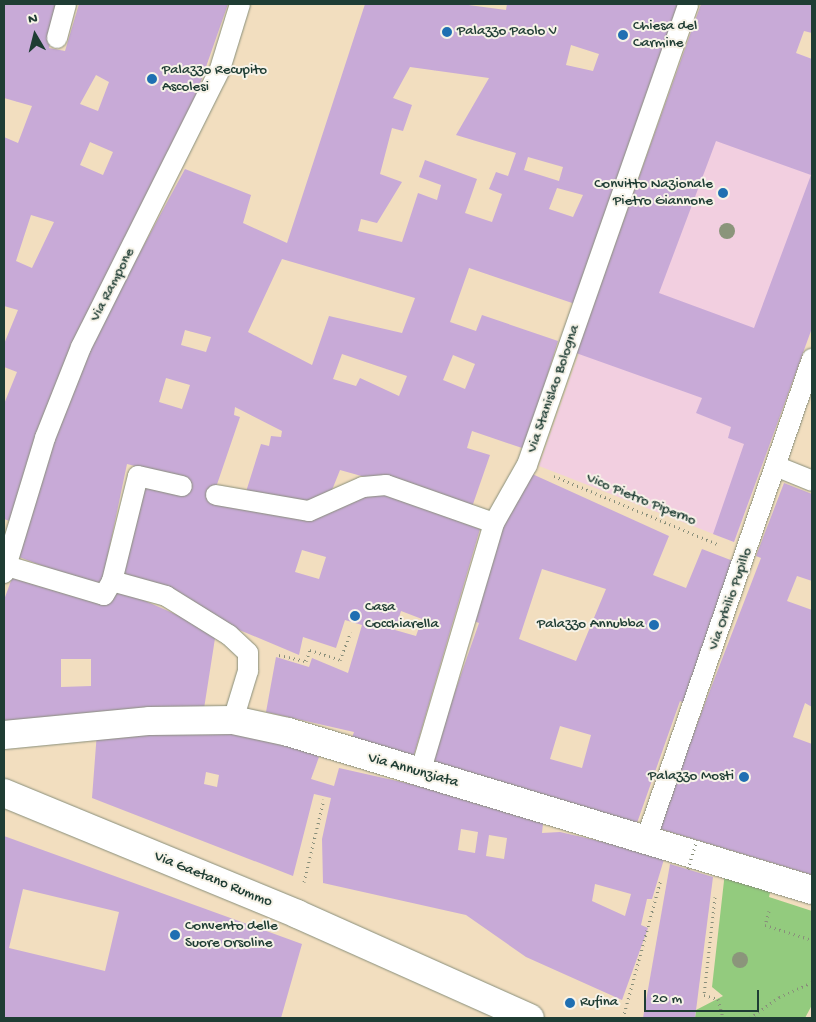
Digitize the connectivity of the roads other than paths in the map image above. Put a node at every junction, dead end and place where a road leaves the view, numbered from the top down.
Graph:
1 (66, 4) edge
2 (240, 4) edge
3 (688, 4) edge
4 (57, 38) dead end
5 (812, 359) edge
6 (778, 467) junction
7 (812, 481) edge
8 (182, 486) dead end
9 (216, 495) dead end
10 (494, 523) junction
11 (10, 536) edge
12 (5, 570) edge
13 (112, 581) junction
14 (233, 720) junction
15 (4, 735) edge
16 (420, 773) junction
17 (4, 793) edge
18 (646, 837) junction
19 (812, 890) edge
20 (530, 1018) edge

1 - 4 lane
2 - 11 lane, Via Rampone
3 - 10 lane, Via Stanislao Bologna
5 - 6 lane, Via Orbilio Pupillo
6 - 7 lane
6 - 18 lane, Via Orbilio Pupillo
8 - 13 lane
9 - 10 lane
10 - 16 lane, Via Stanislao Bologna
11 - 12 lane, Via Rampone
12 - 13 lane
13 - 14 lane
14 - 15 street, Via Annunziata
14 - 16 street, Via Annunziata
16 - 18 street, Via Annunziata
17 - 20 street, Via Gaetano Rummo
18 - 19 street, Via Annunziata

